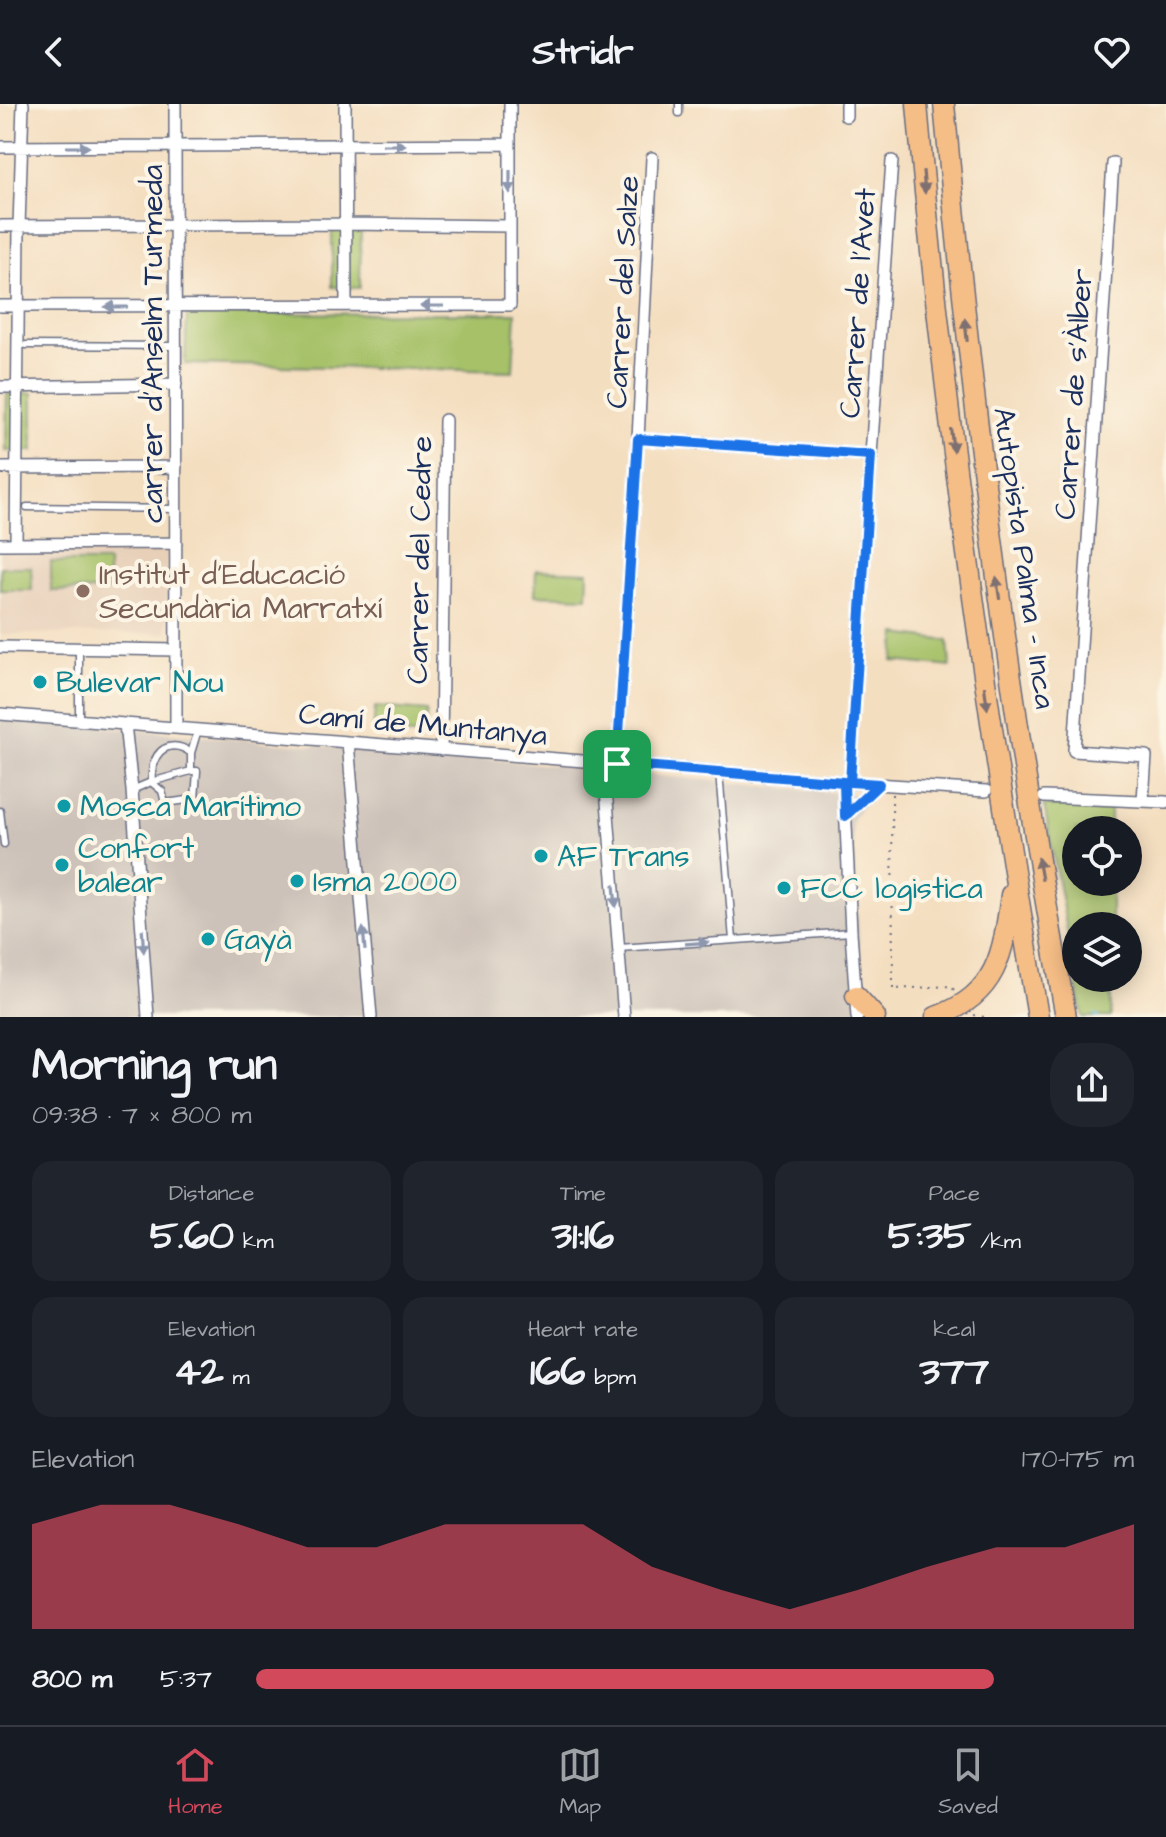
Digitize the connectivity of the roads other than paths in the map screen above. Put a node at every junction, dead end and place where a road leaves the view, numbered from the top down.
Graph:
1 (23, 104) edge
2 (175, 104) edge
3 (345, 104) edge
4 (510, 104) edge
5 (679, 104) edge
6 (917, 104) edge
7 (944, 104) edge
8 (679, 113) dead end
9 (510, 144) junction
10 (345, 145) junction
11 (175, 146) junction
12 (0, 147) edge
13 (22, 147) junction
14 (652, 158) dead end
15 (892, 161) dead end
16 (1113, 163) dead end
17 (346, 224) junction
18 (0, 226) edge
19 (19, 226) junction
20 (175, 226) junction
21 (510, 226) junction
22 (346, 305) junction
23 (0, 306) edge
24 (19, 306) junction
25 (176, 307) junction
26 (26, 345) dead end
27 (175, 346) junction
28 (176, 384) junction
29 (0, 387) edge
30 (19, 387) junction
31 (445, 420) dead end
32 (638, 439) junction
33 (871, 455) junction
34 (176, 467) junction
35 (0, 468) edge
36 (16, 468) junction
37 (27, 507) dead end
38 (176, 509) junction
39 (176, 543) junction
40 (0, 544) edge
41 (16, 544) junction
42 (0, 647) edge
43 (79, 647) junction
44 (176, 650) junction
45 (0, 714) edge
46 (79, 720) junction
47 (125, 724) junction
48 (176, 728) junction
49 (198, 730) junction
50 (348, 742) junction
51 (441, 750) junction
52 (191, 753) junction
53 (604, 763) junction
54 (617, 764) junction
55 (191, 771) junction
56 (719, 772) junction
57 (151, 782) junction
58 (847, 782) junction
59 (885, 785) junction
60 (132, 790) junction
61 (986, 791) dead end
62 (1044, 797) dead end
63 (1143, 800) junction
64 (1166, 802) edge
65 (0, 811) edge
66 (845, 816) junction
67 (4, 844) dead end
68 (1014, 876) junction
69 (851, 932) junction
70 (733, 940) junction
71 (619, 948) junction
72 (857, 1007) edge
73 (148, 1017) edge
74 (371, 1017) edge
75 (624, 1017) edge
76 (875, 1017) edge
77 (936, 1017) edge
78 (1038, 1017) edge
79 (1066, 1017) edge

1 - 13 street
2 - 11 street, carrer d'Anselm Turmeda
3 - 10 street
4 - 9 street
5 - 8 lane
6 -> 68 highway, Autopista Palma - Inca
79 -> 7 highway, Autopista Palma - Inca
10 -> 9 street
9 -> 21 street
10 - 11 street
10 - 17 street
13 -> 11 street
11 - 20 street, carrer d'Anselm Turmeda
12 - 13 street
13 - 19 street
14 - 32 street, Carrer del Salze
15 - 33 street, Carrer de l'Avet
16 - 63 street, Carrer de s'Àlber
17 - 20 street
17 - 21 street
17 - 22 street
18 - 19 street
19 - 20 street
19 - 24 street
20 - 25 street, carrer d'Anselm Turmeda
21 -> 22 street
22 - 25 street
23 - 24 street
25 -> 24 street
24 - 30 street
25 - 27 street, carrer d'Anselm Turmeda
26 - 27 lane
27 - 28 street, carrer d'Anselm Turmeda
28 - 30 street
28 - 34 street, carrer d'Anselm Turmeda
29 - 30 street
30 - 36 street
31 - 51 street, Carrer del Cedre
32 - 33 street
32 - 54 street, Carrer del Salze
33 - 58 street, Carrer de l'Avet
34 - 36 street
34 - 38 street, carrer d'Anselm Turmeda
35 - 36 street
36 - 41 street
37 - 38 lane
38 - 39 street, carrer d'Anselm Turmeda
39 - 41 street
39 - 44 street, carrer d'Anselm Turmeda
40 - 41 street
42 - 43 street
43 - 44 street
43 - 46 lane
44 - 48 street, carrer d'Anselm Turmeda
45 - 46 street, Camí de Muntanya
46 - 47 street, Camí de Muntanya
47 - 48 street, Camí de Muntanya
47 - 60 street
48 - 49 street, Camí de Muntanya
49 - 50 street, Camí de Muntanya
49 - 52 lane
50 - 51 street, Camí de Muntanya
74 -> 50 street
51 - 53 street, Camí de Muntanya
52 - 55 lane
52 - 57 lane
53 - 54 street, Camí de Muntanya
53 -> 71 street
54 - 56 street, Camí de Muntanya
55 - 57 lane
55 - 57 lane
56 - 58 street, Camí de Muntanya
56 - 70 lane
57 - 60 lane
58 - 59 street, Camí de Muntanya
58 - 66 street, Carrer de l'Avet
59 - 61 street, Camí de Muntanya
59 - 66 street
60 -> 73 street
62 - 63 street
63 - 64 street
65 - 67 lane
66 - 69 street, Carrer de l'Avet
68 - 77 highway
68 - 78 highway, Autopista Palma - Inca
69 - 70 lane
69 - 72 street, Carrer de l'Avet
71 -> 70 lane
71 - 75 street
72 - 76 highway

